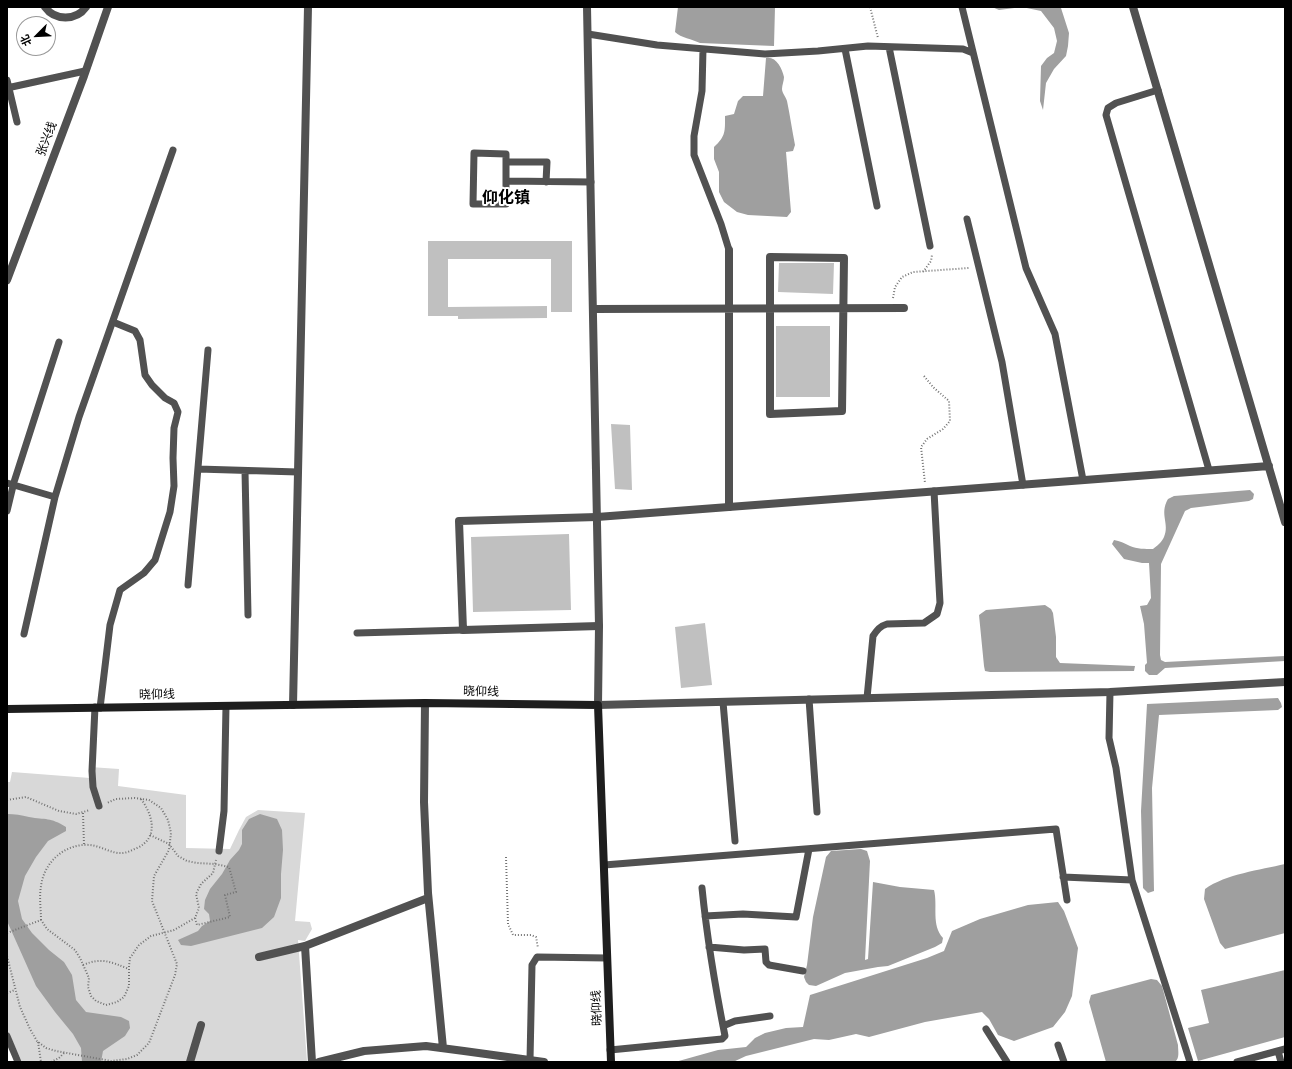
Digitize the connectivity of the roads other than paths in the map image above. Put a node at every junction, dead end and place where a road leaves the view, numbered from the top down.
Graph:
1 (45, 7) edge
2 (86, 7) edge
3 (108, 7) edge
4 (308, 7) edge
5 (587, 7) edge
6 (962, 7) edge
7 (1133, 7) edge
8 (588, 34) junction
9 (888, 47) junction
10 (703, 49) junction
11 (845, 49) junction
12 (973, 53) junction
13 (85, 71) junction
14 (7, 80) edge
15 (8, 88) edge
16 (1158, 90) junction
17 (16, 122) dead end
18 (173, 150) dead end
19 (506, 162) junction
20 (506, 181) junction
21 (546, 182) junction
22 (591, 182) junction
23 (876, 206) dead end
24 (967, 219) dead end
25 (930, 246) road end
26 (729, 250) joint
27 (7, 280) edge
28 (728, 308) junction
29 (770, 308) junction
30 (844, 308) junction
31 (904, 308) dead end
32 (593, 309) junction
33 (113, 322) junction
34 (59, 342) dead end
35 (208, 350) dead end
36 (1269, 466) junction
37 (198, 469) junction
38 (245, 470) junction
39 (1209, 470) junction
40 (298, 472) junction
41 (1083, 480) junction
42 (10, 484) edge
43 (1023, 485) junction
44 (930, 492) junction
45 (55, 497) junction
46 (729, 507) junction
47 (7, 511) edge
48 (597, 517) junction
49 (1285, 522) edge
50 (188, 585) dead end
51 (248, 615) dead end
52 (599, 626) junction
53 (463, 630) junction
54 (358, 633) dead end
55 (24, 634) dead end
56 (1285, 682) edge
57 (1110, 692) junction
58 (867, 698) junction
59 (809, 699) junction
60 (723, 702) junction
61 (425, 703) junction
62 (293, 705) junction
63 (598, 705) junction
64 (226, 706) junction
65 (98, 708) junction
66 (7, 709) edge
67 (98, 806) road end
68 (817, 812) dead end
69 (735, 841) dead end
70 (809, 849) junction
71 (219, 851) road end
72 (604, 865) junction
73 (1063, 877) junction
74 (1132, 880) junction
75 (702, 888) dead end
76 (428, 898) junction
77 (1067, 900) dead end
78 (705, 916) junction
79 (305, 946) junction
80 (709, 947) junction
81 (260, 958) dead end
82 (607, 958) junction
83 (803, 971) dead end
84 (770, 1016) dead end
85 (201, 1025) dead end
86 (723, 1026) junction
87 (986, 1029) dead end
88 (7, 1036) edge
89 (1058, 1045) dead end
90 (443, 1048) junction
91 (610, 1050) junction
92 (1281, 1050) edge
93 (530, 1060) junction
94 (18, 1062) edge
95 (190, 1062) edge
96 (312, 1062) edge
97 (319, 1062) edge
98 (544, 1062) edge
99 (611, 1062) edge
100 (1007, 1062) edge
101 (1064, 1062) edge
102 (1190, 1062) edge
103 (1237, 1062) edge
104 (1281, 1062) edge

1 - 2 street
3 - 13 street, 张兴线
4 - 40 street
5 - 8 street
6 - 12 lane
7 - 16 street
8 - 10 lane
8 - 22 street
9 - 11 lane
9 - 12 lane
9 - 25 lane
10 - 11 lane
10 - 26 lane
11 - 23 lane
12 - 41 lane
13 - 15 lane
13 - 27 street, 张兴线
14 - 15 lane
15 - 17 lane
16 - 36 street
16 - 39 lane
18 - 33 lane
19 - 20 lane
19 - 20 lane
19 - 21 lane
20 - 21 lane
21 - 22 lane
22 - 32 street
24 - 43 lane
26 - 28 street
28 - 29 street
28 - 32 street
28 - 46 street
29 - 30 street
29 - 30 street
29 - 30 street
30 - 31 street
32 - 48 street
33 - 45 lane
33 - 65 lane
34 - 42 lane
35 - 37 lane
36 - 39 street
36 - 49 street
37 - 38 lane
37 - 50 lane
38 - 40 lane
38 - 51 lane
39 - 41 street
40 - 62 street
41 - 43 street
42 - 45 lane
42 - 47 lane
43 - 44 street
44 - 46 street
44 - 58 lane
45 - 55 lane
46 - 48 street
48 - 52 street
48 - 53 street
52 - 53 street
52 - 63 street
53 - 54 lane
56 - 57 street
57 - 58 street
57 - 74 lane
58 - 59 street
59 - 60 street
59 - 68 lane
60 - 63 street
60 - 69 lane
61 - 62 main road, 晓仰线
61 - 63 main road, 晓仰线
61 - 76 street
62 - 64 main road, 晓仰线
63 - 72 main road, 晓仰线
64 - 65 main road, 晓仰线
64 - 71 lane
65 - 66 main road, 晓仰线
65 - 67 lane
70 - 72 lane
70 - 73 lane
70 - 78 lane
72 - 82 main road, 晓仰线
73 - 74 lane
73 - 77 lane
74 - 102 lane
75 - 78 lane
76 - 79 street
76 - 90 street
78 - 80 lane
79 - 81 street
79 - 96 street
80 - 83 lane
80 - 86 lane
82 - 91 main road, 晓仰线
82 - 93 lane
84 - 86 lane
85 - 95 street
86 - 91 lane
87 - 100 lane
88 - 94 lane
89 - 101 lane
90 - 93 street
90 - 97 street
91 - 99 main road, 晓仰线
92 - 103 lane
92 - 104 lane
93 - 98 street

